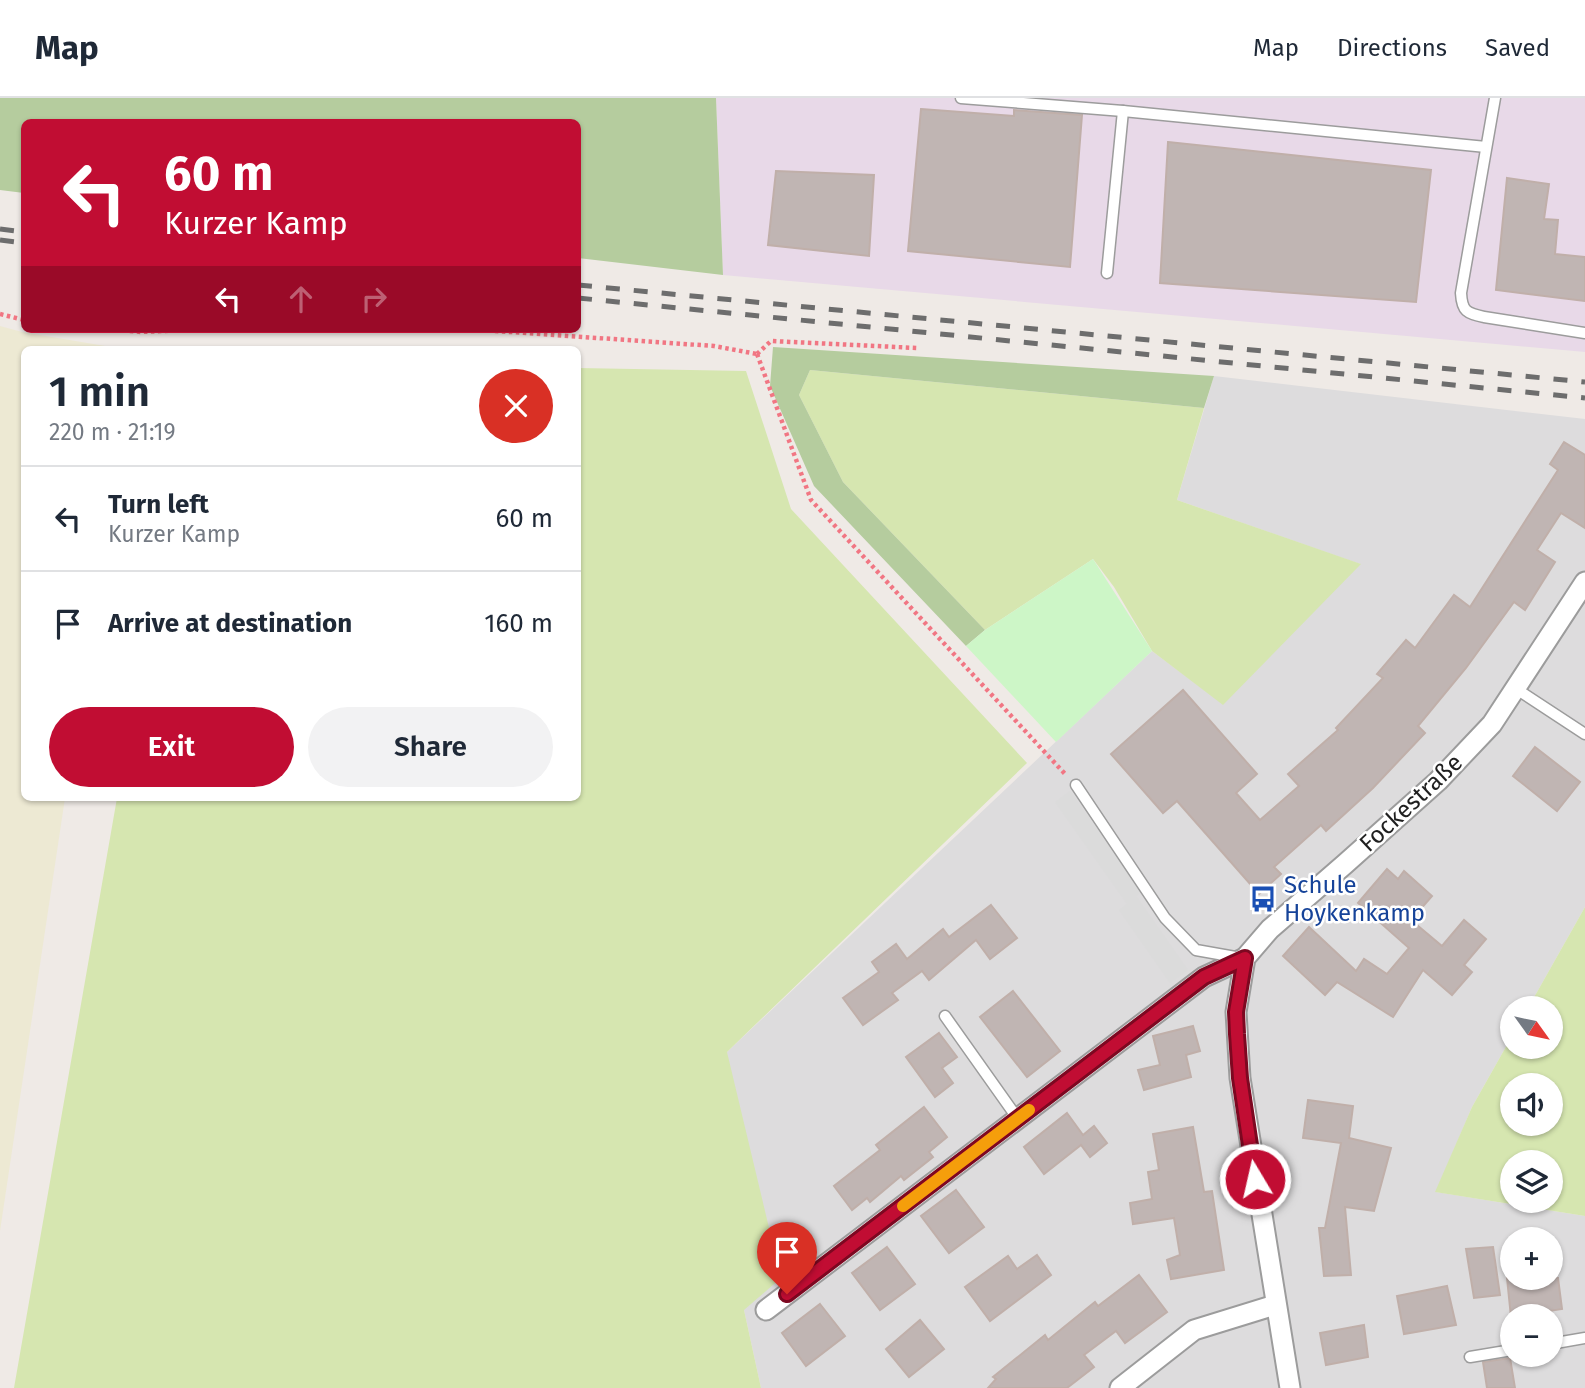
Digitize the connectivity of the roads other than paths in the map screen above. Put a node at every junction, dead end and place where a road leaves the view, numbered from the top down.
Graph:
1 (961, 98) edge
2 (1495, 98) edge
3 (1123, 111) junction
4 (1486, 147) junction
5 (1107, 273) dead end
6 (1585, 333) edge
7 (1582, 592) edge
8 (1515, 688) junction
9 (1585, 734) edge
10 (1076, 785) road end
11 (1245, 958) junction
12 (945, 1016) dead end
13 (1018, 1119) junction
14 (1275, 1305) junction
15 (766, 1310) dead end
16 (1585, 1338) edge
17 (1563, 1342) edge
18 (1500, 1352) edge
19 (1470, 1357) dead end
20 (1120, 1388) edge
21 (1290, 1388) edge

1 - 3 lane
2 - 4 lane
3 - 4 lane
3 - 5 lane
4 - 6 lane
7 - 8 street, Fockestraße
8 - 9 lane
8 - 11 street, Fockestraße
10 - 11 lane
11 - 13 street
11 - 14 street
12 - 13 lane
13 - 15 street
14 - 20 street
14 - 21 street
16 - 17 lane
18 - 19 lane

